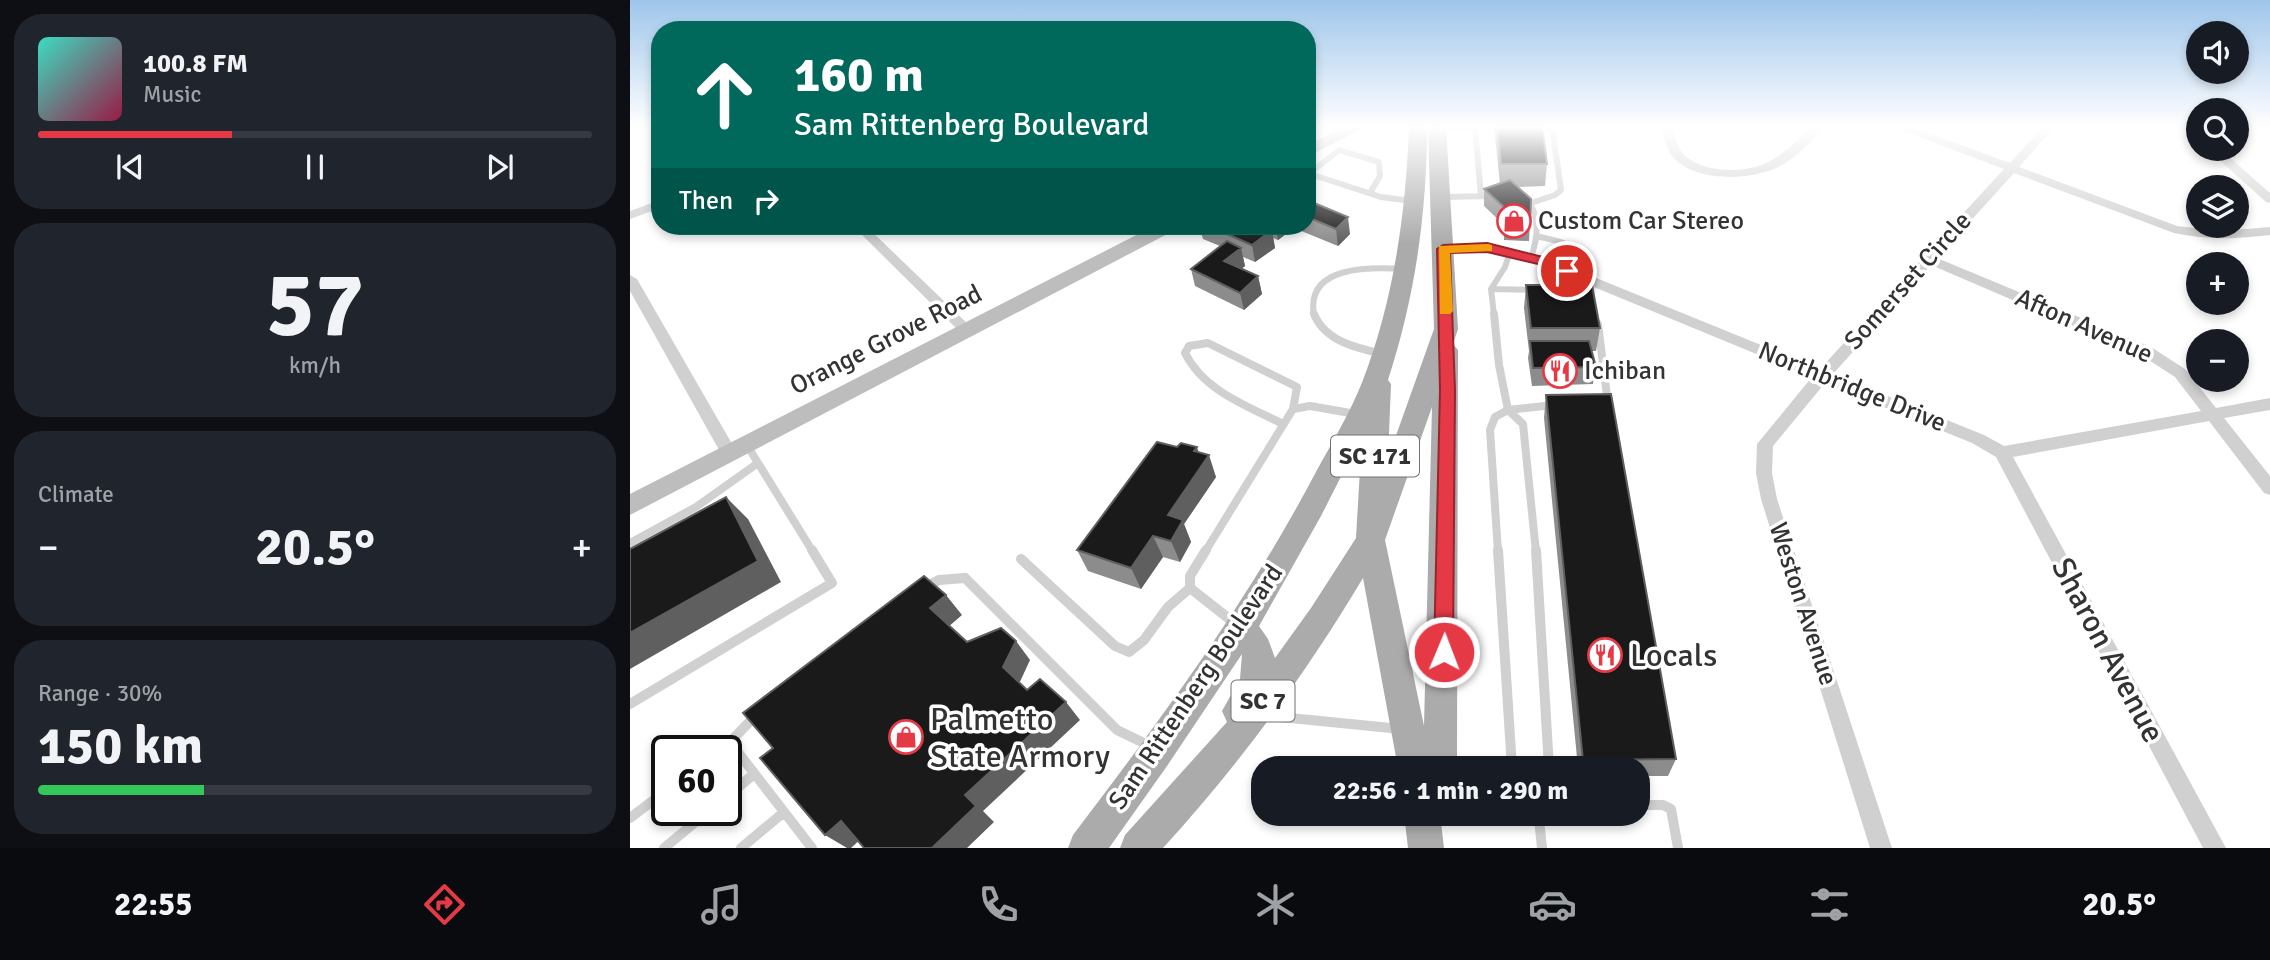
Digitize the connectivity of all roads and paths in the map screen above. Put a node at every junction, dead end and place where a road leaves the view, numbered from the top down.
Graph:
1 (1379, 166) edge
2 (1420, 166) edge
3 (1434, 166) edge
4 (1478, 166) edge
5 (1558, 166) edge
6 (1699, 166) edge
7 (1770, 166) edge
8 (2005, 166) edge
9 (2013, 166) edge
10 (2232, 166) edge
11 (2011, 168) junction
12 (1316, 175) edge
13 (1370, 193) junction
14 (1502, 195) edge
15 (1511, 195) edge
16 (1480, 196) junction
17 (1441, 197) junction
18 (2270, 199) edge
19 (1415, 201) junction
20 (1531, 203) junction
21 (651, 207) edge
22 (630, 215) edge
23 (2270, 231) edge
24 (868, 235) edge
25 (1143, 235) edge
26 (1536, 236) junction
27 (1443, 249) junction
28 (1510, 252) junction
29 (1531, 258) junction
30 (1928, 260) junction
31 (1405, 270) junction
32 (1567, 271) junction
33 (630, 279) edge
34 (1491, 289) junction
35 (1539, 290) edge
36 (1597, 318) edge
37 (1446, 329) junction
38 (966, 330) junction
39 (1381, 363) junction
40 (1823, 375) junction
41 (1570, 404) edge
42 (1596, 404) edge
43 (2270, 404) edge
44 (1293, 409) junction
45 (1508, 410) junction
46 (1358, 414) junction
47 (2214, 414) junction
48 (1283, 424) junction
49 (744, 453) junction
50 (2002, 453) junction
51 (2270, 488) edge
52 (630, 505) edge
53 (1370, 540) junction
54 (630, 542) edge
55 (1021, 559) dead end
56 (1190, 588) junction
57 (916, 592) edge
58 (1242, 629) junction
59 (630, 704) edge
60 (768, 705) edge
61 (1254, 715) junction
62 (1407, 730) junction
63 (736, 735) edge
64 (1157, 749) junction
65 (1412, 756) edge
66 (1440, 756) edge
67 (1511, 756) edge
68 (1548, 756) edge
69 (742, 759) edge
70 (753, 775) junction
71 (742, 784) edge
72 (1190, 792) junction
73 (651, 802) edge
74 (1650, 805) edge
75 (783, 813) junction
76 (630, 818) edge
77 (691, 826) edge
78 (1423, 826) edge
79 (1436, 826) edge
80 (1541, 826) edge
81 (664, 848) edge
82 (741, 848) edge
83 (812, 848) edge
84 (1086, 848) edge
85 (1138, 848) edge
86 (1426, 848) edge
87 (1434, 848) edge
88 (1542, 848) edge
89 (1678, 848) edge
90 (1881, 848) edge
91 (2214, 848) edge

1 - 13 lane
2 - 19 main road, Sam Rittenberg Boulevard / SC 7
3 - 17 main road, Sam Rittenberg Boulevard / SC 7
4 - 16 lane
5 - 20 lane
6 - 7 street
8 - 11 street
9 - 11 street, Somerset Circle
10 - 18 street
11 - 23 street
11 - 30 street, Somerset Circle
12 - 13 lane
13 - 19 lane
14 - 16 lane
15 - 20 lane
16 - 17 lane
17 - 27 main road, Sam Rittenberg Boulevard / SC 7
19 - 27 main road
19 - 31 main road, Sam Rittenberg Boulevard / SC 7
20 - 26 lane
21 - 22 street
24 - 38 street
25 - 38 street, Orange Grove Road
26 - 29 lane
26 - 32 lane
27 - 28 street, Northbridge Drive
27 - 31 main road
27 - 37 main road, Sam Rittenberg Boulevard / SC 7
28 - 29 street, Northbridge Drive
28 - 34 lane
29 - 32 street, Northbridge Drive
30 - 40 street, Somerset Circle
30 - 47 street, Afton Avenue
31 - 37 main road
31 - 39 main road, Sam Rittenberg Boulevard / SC 7
31 - 39 lane
32 - 40 street, Northbridge Drive
33 - 49 street
34 - 35 lane
34 - 45 lane
36 - 42 lane
37 - 53 main road, Sam Rittenberg Boulevard / SC 7
37 - 66 main road, SC 171
38 - 49 street, Orange Grove Road
39 - 46 main road, Sam Rittenberg Boulevard / SC 7
39 - 53 main road, SC 171
40 - 50 street, Northbridge Drive
40 - 90 street, Weston Avenue
41 - 45 lane
43 - 47 street
44 - 46 lane
44 - 48 lane
44 - 48 lane
45 - 67 lane
45 - 68 lane
46 - 58 main road, Sam Rittenberg Boulevard / SC 7
47 - 50 street
47 - 51 street, Afton Avenue
48 - 56 lane
49 - 52 street, Orange Grove Road
49 - 54 lane
49 - 59 lane
50 - 91 street, Sharon Avenue
53 - 61 main road, Sam Rittenberg Boulevard / SC 7
53 - 62 main road, SC 171
55 - 56 lane
56 - 58 lane
57 - 64 lane
58 - 64 main road, Sam Rittenberg Boulevard / SC 7
58 - 72 main road
60 - 63 lane
61 - 62 lane
61 - 72 main road, Sam Rittenberg Boulevard / SC 7
62 - 65 main road, SC 171
64 - 84 main road, Sam Rittenberg Boulevard / SC 7
69 - 70 lane
70 - 71 lane
70 - 75 lane
72 - 85 main road, Sam Rittenberg Boulevard / SC 7
73 - 76 lane
74 - 89 lane
75 - 82 lane
75 - 83 lane
77 - 81 lane
78 - 86 main road
79 - 87 main road
80 - 88 lane

